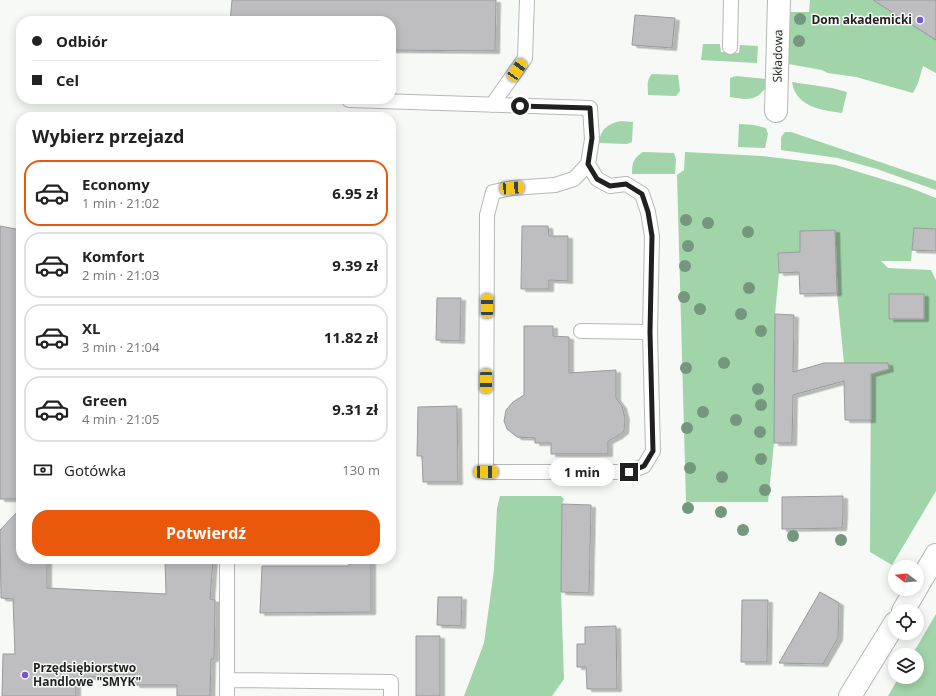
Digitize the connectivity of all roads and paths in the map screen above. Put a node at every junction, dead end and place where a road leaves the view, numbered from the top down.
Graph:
1 (527, 0) edge
2 (731, 0) edge
3 (779, 0) edge
4 (730, 47) dead end
5 (396, 102) edge
6 (492, 105) junction
7 (776, 112) dead end
8 (588, 164) junction
9 (581, 331) dead end
10 (650, 332) junction
11 (936, 556) edge
12 (227, 564) edge
13 (924, 575) edge
14 (888, 634) edge
15 (228, 680) junction
16 (227, 696) edge
17 (391, 696) edge
18 (850, 696) edge

1 - 6 lane
2 - 4 lane
3 - 7 street, Składowa
5 - 6 lane
6 - 8 lane
8 - 10 lane
8 - 10 lane
9 - 10 lane
11 - 13 street
12 - 15 lane
14 - 18 street
15 - 16 lane
15 - 17 lane

